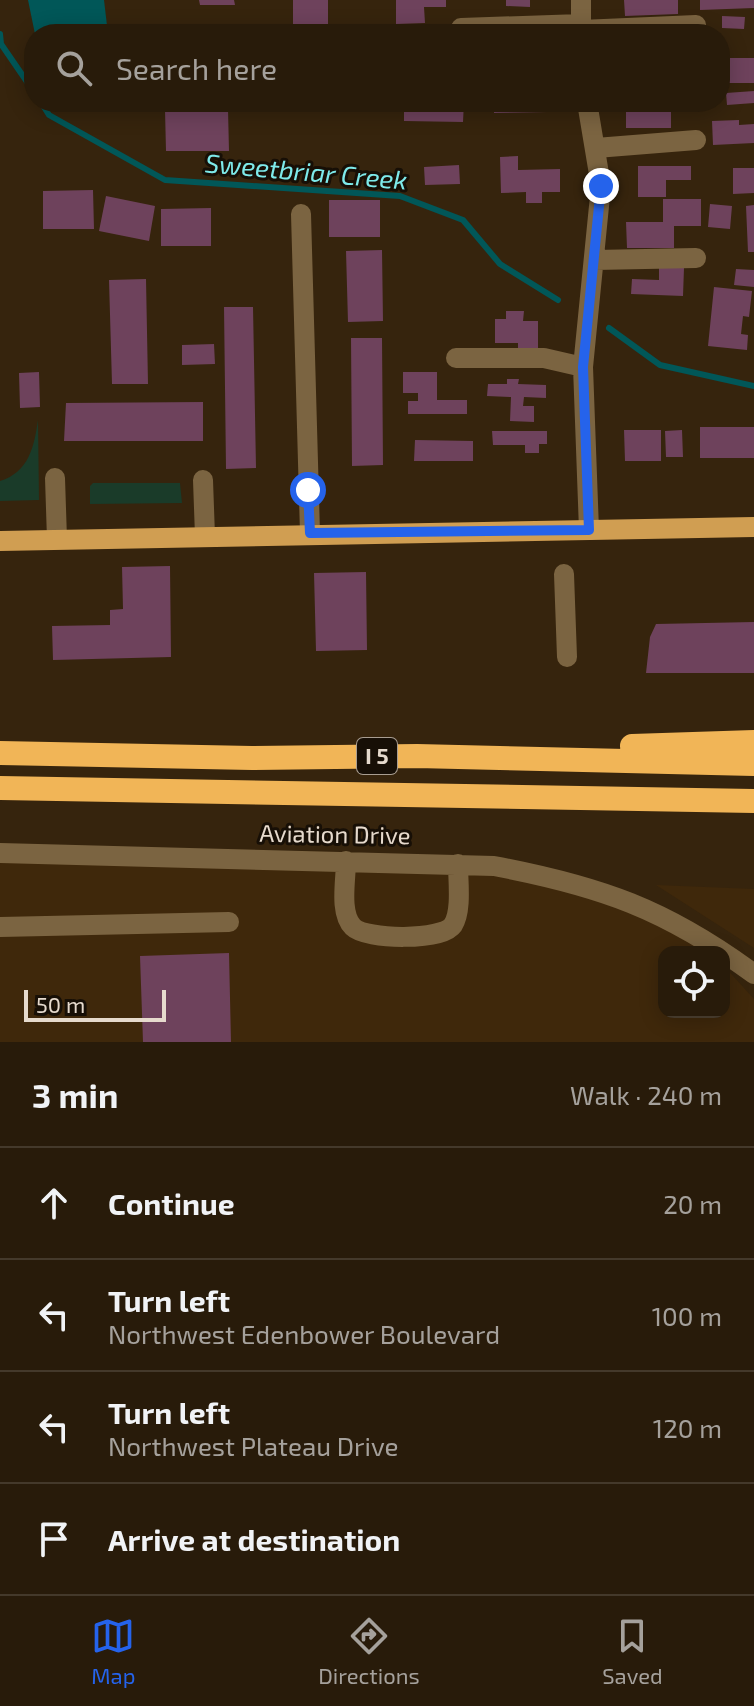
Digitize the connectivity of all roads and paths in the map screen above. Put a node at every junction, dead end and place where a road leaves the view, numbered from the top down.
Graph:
1 (581, 0) edge
2 (581, 24) edge
3 (589, 112) edge
4 (696, 140) dead end
5 (596, 148) junction
6 (301, 214) dead end
7 (696, 258) dead end
8 (595, 260) junction
9 (456, 358) dead end
10 (583, 367) junction
11 (55, 478) dead end
12 (203, 480) dead end
13 (754, 527) edge
14 (589, 530) junction
15 (310, 533) junction
16 (205, 536) junction
17 (57, 539) junction
18 (0, 541) edge
19 (564, 574) dead end
20 (567, 657) dead end
21 (754, 742) edge
22 (0, 753) edge
23 (417, 756) junction
24 (754, 764) edge
25 (0, 788) edge
26 (754, 801) edge
27 (0, 853) edge
28 (346, 861) junction
29 (458, 864) junction
30 (229, 922) dead end
31 (0, 927) edge
32 (754, 974) edge

1 - 2 street
3 - 5 street
4 - 5 street
5 - 8 street
6 - 15 street
7 - 8 street
8 - 10 street
9 - 10 street
10 - 14 street
11 - 17 street
12 - 16 street
13 - 14 main road
14 - 15 main road
15 - 16 main road
16 - 17 main road
17 - 18 main road
19 - 20 street
21 - 23 highway
22 - 23 highway, I 5
23 - 24 highway, I 5
25 - 26 highway, I 5
27 - 28 street, Aviation Drive
28 - 29 street, Aviation Drive
28 - 29 street
29 - 32 street, Aviation Drive
30 - 31 street

